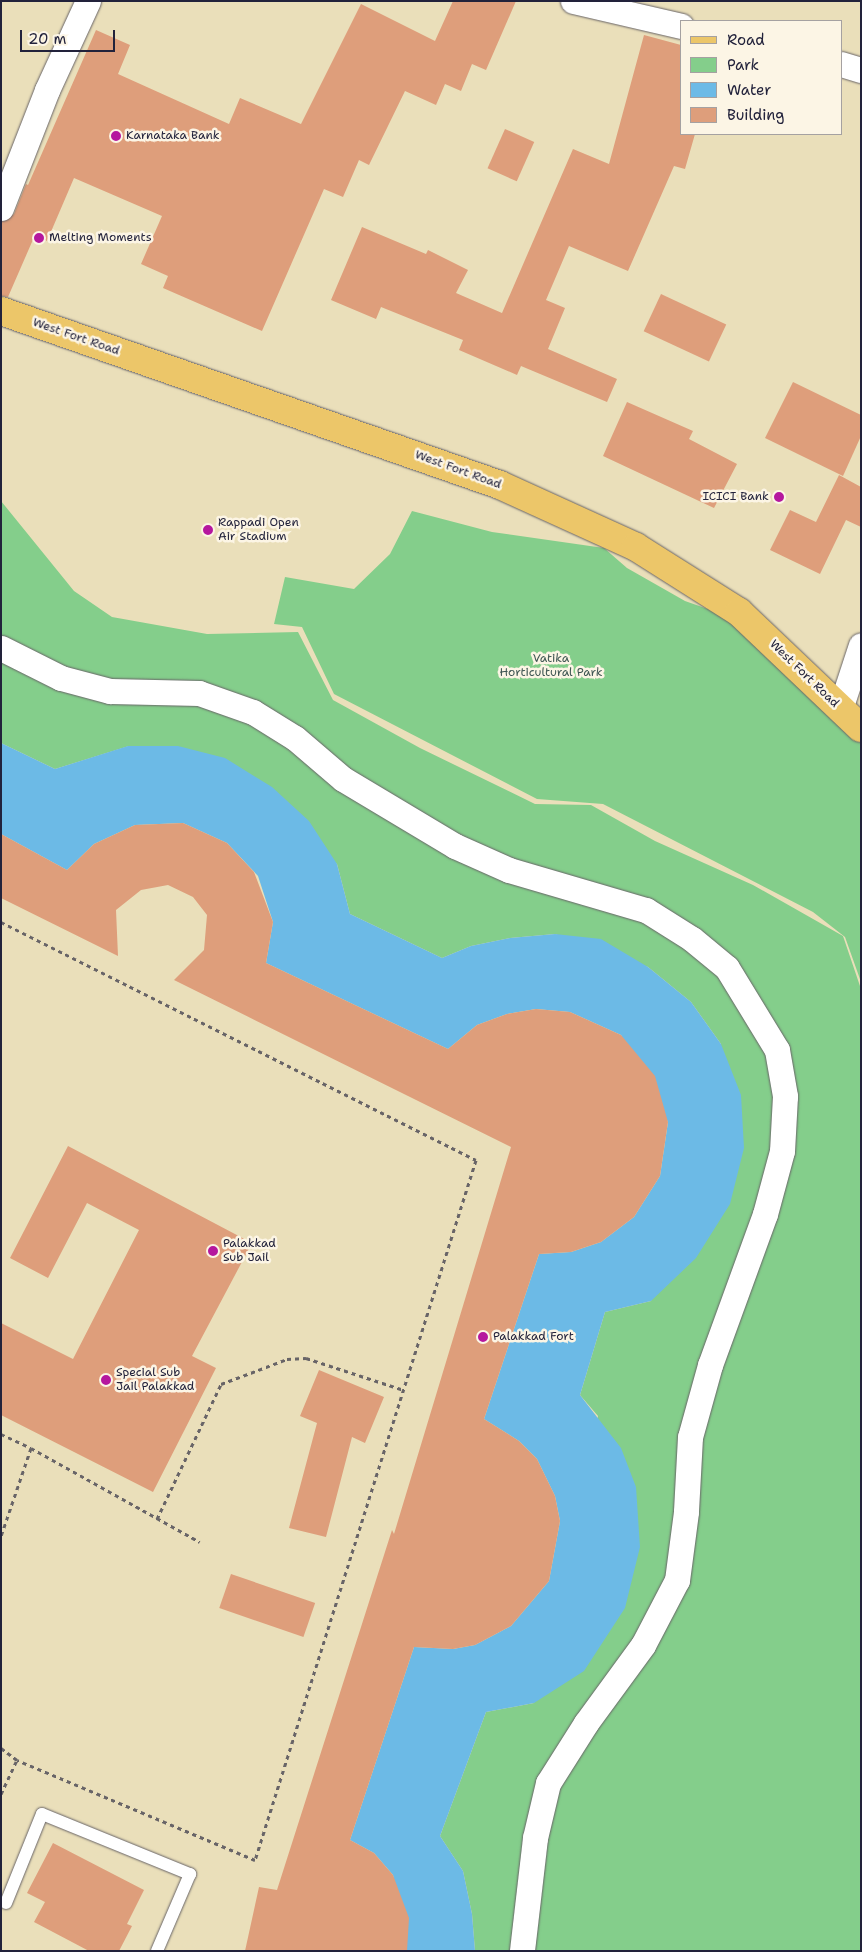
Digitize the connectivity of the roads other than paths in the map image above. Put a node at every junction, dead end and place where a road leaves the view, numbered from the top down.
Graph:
1 (88, 1) edge
2 (573, 1) edge
3 (680, 26) edge
4 (842, 64) edge
5 (861, 70) edge
6 (1, 208) edge
7 (1, 312) edge
8 (861, 645) edge
9 (1, 648) edge
10 (840, 709) junction
11 (861, 728) edge
12 (6, 1903) dead end
13 (158, 1951) edge
14 (522, 1951) edge

1 - 6 street
2 - 3 street
4 - 5 street
7 - 10 main road, West Fort Road
8 - 10 street
9 - 14 street
10 - 11 main road, West Fort Road
12 - 13 lane

